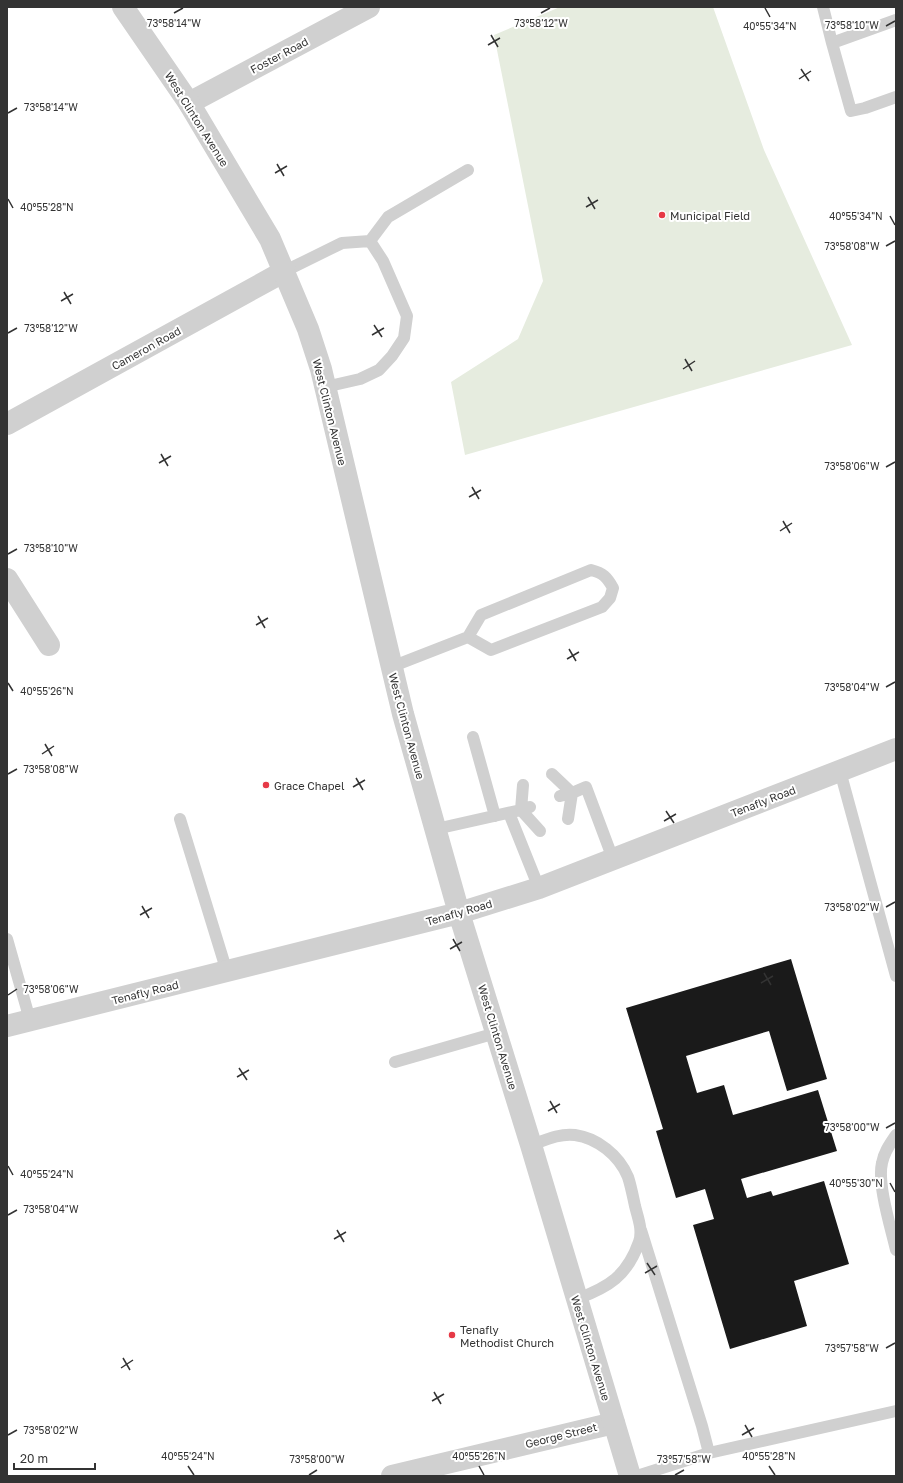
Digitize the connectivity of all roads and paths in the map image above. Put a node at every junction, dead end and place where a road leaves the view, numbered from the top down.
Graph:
1 (123, 7) edge
2 (369, 7) edge
3 (823, 7) edge
4 (896, 20) edge
5 (832, 43) junction
6 (896, 97) edge
7 (189, 103) junction
8 (468, 170) dead end
9 (370, 241) junction
10 (285, 271) junction
11 (325, 387) junction
12 (7, 424) edge
13 (7, 579) edge
14 (468, 637) junction
15 (49, 645) dead end
16 (391, 666) junction
17 (473, 737) dead end
18 (896, 750) edge
19 (840, 772) junction
20 (552, 774) dead end
21 (524, 785) dead end
22 (566, 795) junction
23 (520, 810) junction
24 (495, 816) junction
25 (180, 819) dead end
26 (568, 819) dead end
27 (436, 829) junction
28 (540, 831) dead end
29 (613, 859) junction
30 (539, 888) junction
31 (459, 913) junction
32 (7, 939) edge
33 (227, 972) junction
34 (896, 976) edge
35 (30, 1020) junction
36 (7, 1026) edge
37 (496, 1033) junction
38 (395, 1062) dead end
39 (896, 1135) edge
40 (531, 1145) junction
41 (640, 1226) junction
42 (896, 1250) edge
43 (577, 1299) junction
44 (896, 1411) edge
45 (614, 1422) junction
46 (709, 1453) junction
47 (392, 1476) edge
48 (630, 1476) edge
49 (637, 1476) edge

1 - 7 street, West Clinton Avenue
2 - 7 street, Foster Road
3 - 5 lane
4 - 5 lane
5 - 6 lane
7 - 10 street, West Clinton Avenue
8 - 9 lane
9 - 10 lane
9 - 11 lane
10 - 11 street, West Clinton Avenue
10 - 12 street, Cameron Road
11 - 16 street, West Clinton Avenue
13 - 15 street
14 - 14 lane
14 - 16 lane
16 - 27 street, West Clinton Avenue
17 - 24 lane
18 - 19 street, Tenafly Road
19 - 29 street, Tenafly Road
19 - 34 lane
20 - 22 lane
21 - 23 lane
22 - 26 lane
22 - 29 lane
23 - 24 lane
23 - 28 lane
23 - 30 lane
24 - 27 lane
25 - 33 lane
27 - 31 street, West Clinton Avenue
29 - 30 street, Tenafly Road
30 - 31 street, Tenafly Road
31 - 33 street, Tenafly Road
31 - 37 street, West Clinton Avenue
32 - 35 lane
33 - 35 street, Tenafly Road
35 - 36 street, Tenafly Road
37 - 38 lane
37 - 40 street, West Clinton Avenue
39 - 42 lane
40 - 41 lane
40 - 43 street, West Clinton Avenue
41 - 43 lane
41 - 46 lane
43 - 45 street, West Clinton Avenue
44 - 46 lane
45 - 47 street, George Street
45 - 48 street, West Clinton Avenue
46 - 49 lane

